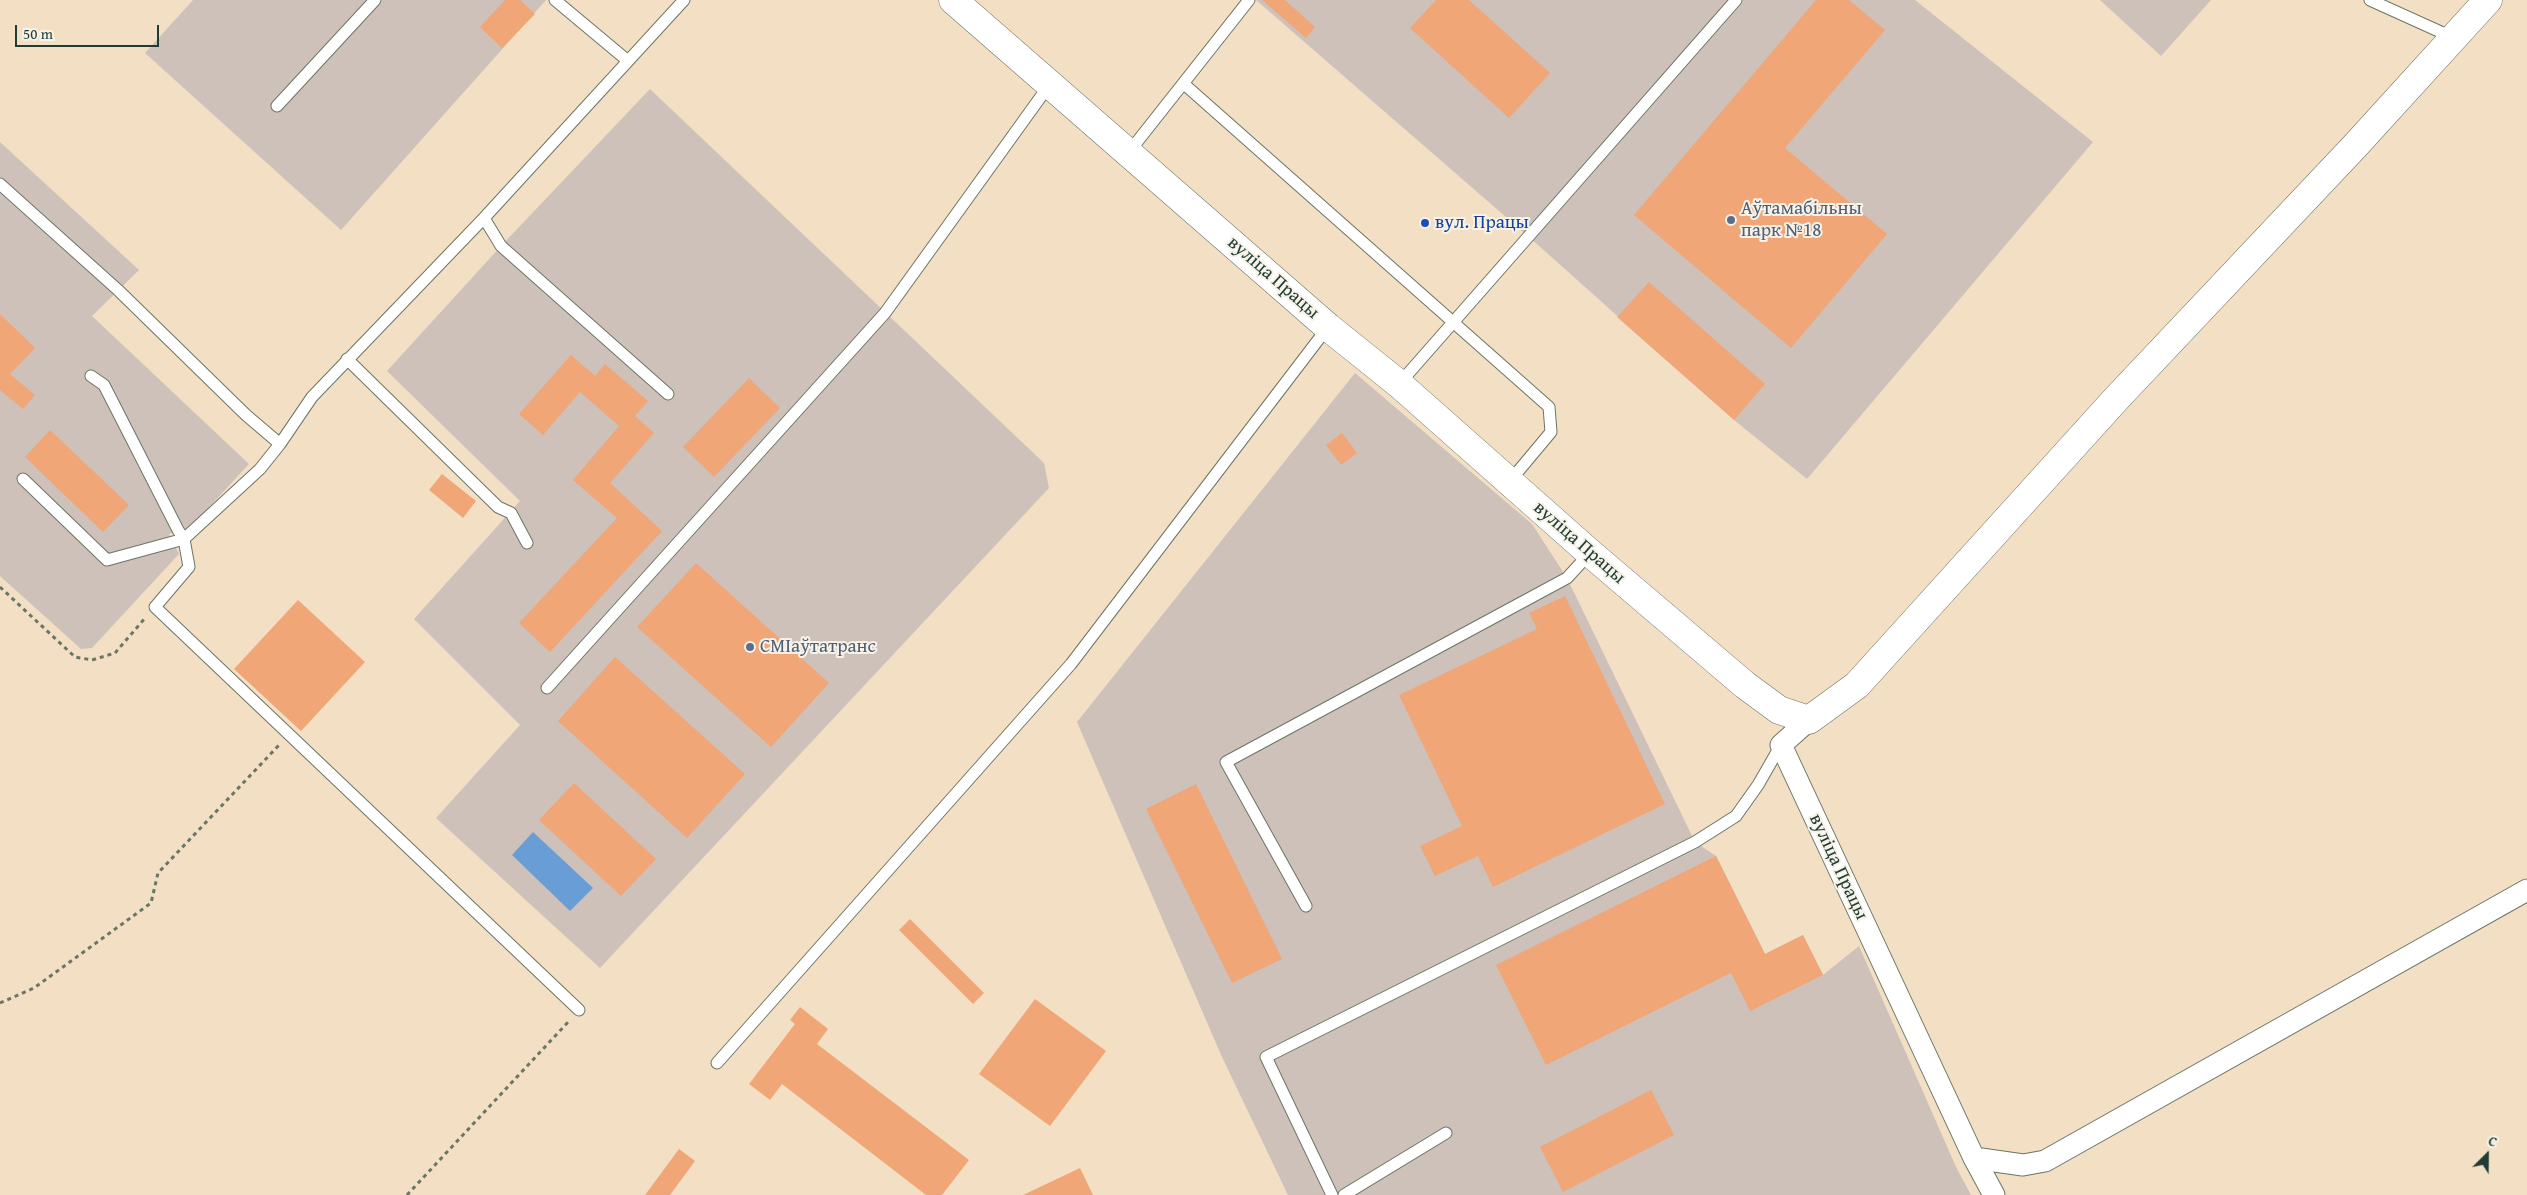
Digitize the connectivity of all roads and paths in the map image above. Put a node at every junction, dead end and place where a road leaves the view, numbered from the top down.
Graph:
1 (375, 0) edge
2 (555, 0) edge
3 (684, 0) edge
4 (953, 0) edge
5 (1249, 0) edge
6 (1736, 0) edge
7 (2370, 0) edge
8 (2488, 0) edge
9 (2454, 38) junction
10 (628, 61) junction
11 (1050, 84) junction
12 (1184, 84) junction
13 (277, 106) dead end
14 (1129, 152) junction
15 (0, 184) edge
16 (484, 218) junction
17 (1453, 321) junction
18 (1328, 327) junction
19 (347, 359) junction
20 (91, 376) dead end
21 (1399, 384) junction
22 (668, 394) dead end
23 (280, 444) junction
24 (23, 479) dead end
25 (1510, 481) junction
26 (184, 539) junction
27 (527, 543) dead end
28 (1590, 553) junction
29 (0, 587) edge
30 (155, 607) junction
31 (547, 688) dead end
32 (1809, 720) junction
33 (289, 734) junction
34 (1781, 745) junction
35 (2527, 890) edge
36 (1306, 906) dead end
37 (0, 1003) edge
38 (578, 1010) joint
39 (717, 1063) dead end
40 (1446, 1133) dead end
41 (1974, 1158) junction
42 (407, 1195) edge
43 (1332, 1195) edge
44 (1344, 1195) edge
45 (1994, 1195) edge

1 - 13 lane
2 - 10 lane
3 - 10 lane
4 - 11 street, вуліца Працы
5 - 12 lane
6 - 17 lane
7 - 9 lane
8 - 9 street
9 - 32 street
10 - 16 lane
11 - 14 street, вуліца Працы
11 - 31 lane
12 - 14 lane
12 - 17 lane
14 - 18 street, вуліца Працы
15 - 23 lane
16 - 19 lane
16 - 22 lane
17 - 21 lane
17 - 25 lane
18 - 21 street, вуліца Працы
18 - 39 lane
19 - 23 lane
19 - 27 lane
20 - 26 lane
21 - 25 street, вуліца Працы
23 - 26 lane
24 - 26 lane
25 - 28 street, вуліца Працы
26 - 30 lane
28 - 32 street, вуліца Працы
28 - 36 lane
29 - 30 path
30 - 33 lane
32 - 34 street
33 - 37 path
33 - 38 lane
34 - 41 street, вуліца Працы
34 - 43 lane
35 - 41 street
38 - 42 path
40 - 44 lane
41 - 45 street, вуліца Працы

